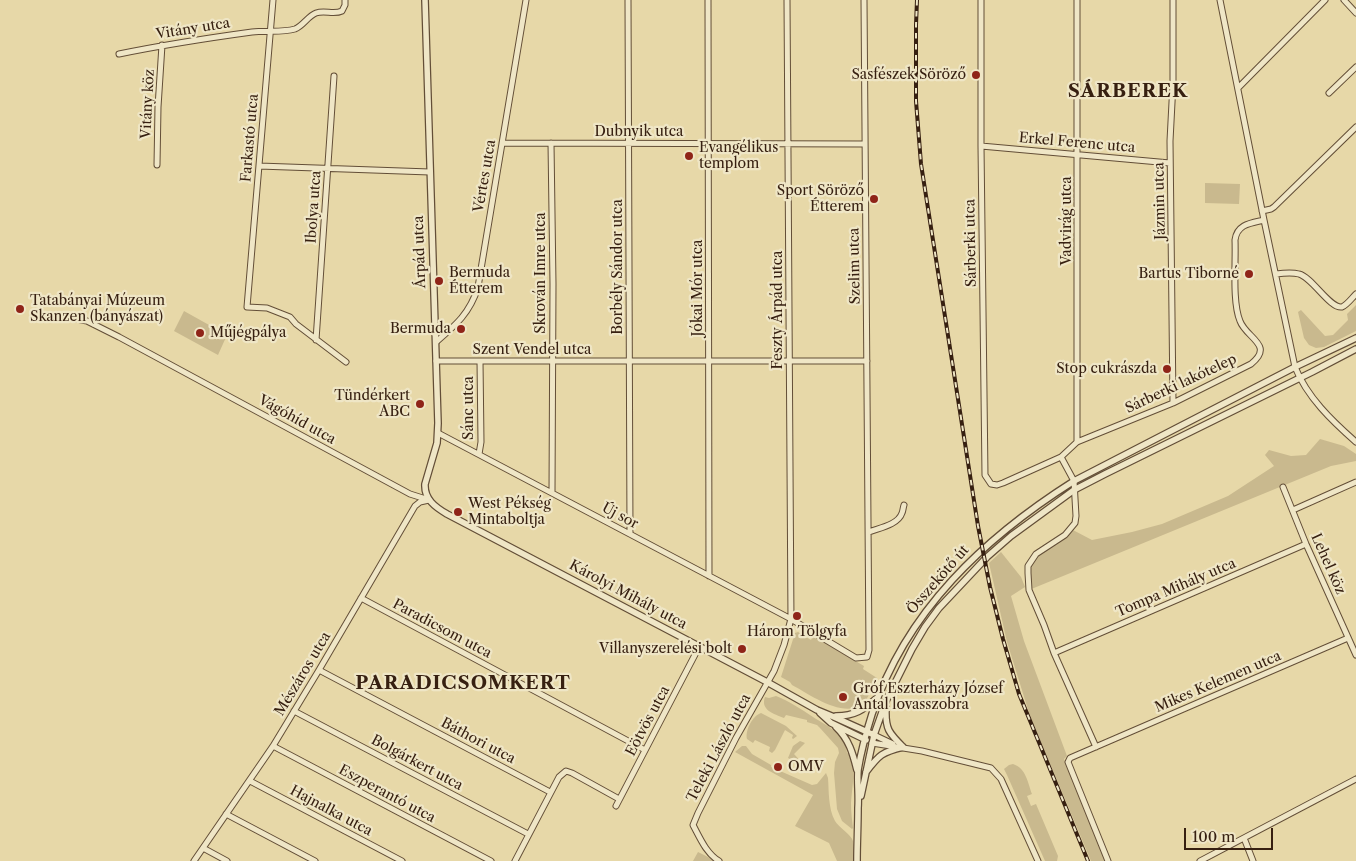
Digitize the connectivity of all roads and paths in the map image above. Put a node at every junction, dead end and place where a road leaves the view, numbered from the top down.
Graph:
1 (273, 0) edge
2 (346, 0) edge
3 (425, 0) edge
4 (526, 0) edge
5 (628, 0) edge
6 (708, 0) edge
7 (787, 0) edge
8 (864, 0) edge
9 (981, 0) edge
10 (1078, 0) edge
11 (1174, 0) edge
12 (1220, 0) edge
13 (1325, 0) edge
14 (1344, 0) edge
15 (1356, 13) edge
16 (271, 31) junction
17 (162, 45) junction
18 (119, 54) dead end
19 (1356, 67) edge
20 (334, 76) dead end
21 (1238, 88) junction
22 (1329, 93) dead end
23 (1356, 127) edge
24 (502, 143) junction
25 (551, 143) junction
26 (629, 144) junction
27 (708, 144) junction
28 (788, 144) junction
29 (865, 144) junction
30 (981, 146) junction
31 (1078, 154) junction
32 (1170, 163) junction
33 (157, 165) dead end
34 (259, 166) junction
35 (328, 169) junction
36 (430, 172) junction
37 (1262, 211) junction
38 (1264, 220) junction
39 (1276, 274) junction
40 (1356, 294) edge
41 (76, 319) dead end
42 (1356, 338) edge
43 (316, 340) junction
44 (436, 342) junction
45 (1356, 350) edge
46 (436, 361) junction
47 (480, 361) junction
48 (552, 361) junction
49 (630, 361) junction
50 (709, 361) junction
51 (789, 361) junction
52 (867, 361) junction
53 (346, 362) dead end
54 (1295, 367) junction
55 (1300, 378) junction
56 (1173, 403) junction
57 (438, 433) junction
58 (1077, 442) junction
59 (1356, 442) edge
60 (479, 454) junction
61 (1061, 457) junction
62 (1074, 481) junction
63 (1356, 482) edge
64 (991, 484) joint
65 (1283, 488) dead end
66 (1074, 490) junction
67 (552, 493) junction
68 (429, 500) junction
69 (904, 505) dead end
70 (1293, 510) junction
71 (868, 532) junction
72 (630, 534) junction
73 (1306, 544) junction
74 (709, 576) junction
75 (361, 598) junction
76 (791, 619) junction
77 (1348, 638) junction
78 (699, 647) junction
79 (1054, 652) junction
80 (1356, 655) edge
81 (867, 657) joint
82 (319, 670) junction
83 (767, 682) junction
84 (878, 697) junction
85 (886, 701) junction
86 (817, 710) junction
87 (294, 711) junction
88 (834, 716) junction
89 (831, 722) junction
90 (866, 732) junction
91 (874, 735) junction
92 (864, 740) junction
93 (872, 743) junction
94 (272, 746) junction
95 (903, 747) junction
96 (1096, 747) junction
97 (645, 750) junction
98 (865, 773) junction
99 (858, 774) junction
100 (1356, 779) edge
101 (250, 781) junction
102 (550, 792) junction
103 (619, 799) junction
104 (616, 806) dead end
105 (858, 806) junction
106 (226, 814) junction
107 (528, 834) junction
108 (1244, 838) junction
109 (203, 848) junction
110 (194, 861) edge
111 (227, 861) edge
112 (314, 861) edge
113 (402, 861) edge
114 (491, 861) edge
115 (515, 861) edge
116 (719, 861) edge
117 (857, 861) edge
118 (1038, 861) edge
119 (1108, 861) edge
120 (1200, 861) edge
121 (1253, 861) edge

1 - 16 street, Farkastó utca
2 - 16 street, Vitány utca
3 - 36 street, Árpád utca
4 - 24 street, Vértes utca
5 - 26 street, Borbély Sándor utca
6 - 27 street, Jókai Mór utca
7 - 28 street, Feszty Árpád utca
8 - 29 street, Szelim utca
9 - 30 street, Sárberki utca
10 - 31 street, Vadvirág utca
11 - 32 street, Jázmin utca
12 - 21 street
13 - 21 street
14 - 15 street
16 - 17 street, Vitány utca
16 - 34 street, Farkastó utca
17 - 18 street, Vitány utca
17 - 33 street, Vitány köz
19 - 22 street
20 - 35 street, Ibolya utca
21 - 37 street
23 - 37 street
24 - 25 street, Dubnyik utca
24 - 44 street, Vértes utca
25 - 26 street, Dubnyik utca
25 - 48 street, Skrován Imre utca
26 - 27 street, Dubnyik utca
26 - 49 street, Borbély Sándor utca
27 - 28 street, Dubnyik utca
27 - 50 street, Jókai Mór utca
28 - 29 street, Dubnyik utca
28 - 51 street, Feszty Árpád utca
29 - 52 street, Szelim utca
30 - 31 street, Erkel Ferenc utca
30 - 64 street, Sárberki utca
31 - 32 street, Erkel Ferenc utca
31 - 58 street, Vadvirág utca
32 - 56 street, Jázmin utca
34 - 35 street
34 - 43 street, Farkastó utca
35 - 36 street
35 - 43 street, Ibolya utca
36 - 44 street, Árpád utca
37 - 38 street
38 - 39 street
38 - 56 street, Sárberki lakótelep
39 - 40 street
39 - 54 street
41 - 68 street, Vágóhíd utca
42 - 54 street, Összekötő út
43 - 53 street
44 - 46 street, Árpád utca
45 - 55 street, Összekötő út
46 - 47 street, Szent Vendel utca
46 - 57 street, Árpád utca
47 - 48 street, Szent Vendel utca
47 - 60 street, Sánc utca
48 - 49 street, Szent Vendel utca
48 - 67 street, Skrován Imre utca
49 - 50 street, Szent Vendel utca
49 - 72 street, Borbély Sándor utca
50 - 51 street, Szent Vendel utca
50 - 74 street, Jókai Mór utca
51 - 52 street, Szent Vendel utca
51 - 76 street, Feszty Árpád utca
52 - 71 street, Szelim utca
54 - 55 street
54 - 62 street, Összekötő út
55 - 59 street
55 - 66 street, Összekötő út
56 - 58 street, Sárberki lakótelep
57 - 60 street, Új sor
57 - 68 street, Árpád utca
58 - 61 street, Sárberki lakótelep
60 - 67 street, Új sor
61 - 62 street
61 - 64 street, Sárberki lakótelep
62 - 66 street
62 - 84 street, Összekötő út
63 - 70 street
65 - 70 street, Lehel köz
66 - 79 street
66 - 85 street, Összekötő út
67 - 72 street, Új sor
68 - 75 street, Mészáros utca
68 - 78 street, Károlyi Mihály utca
69 - 71 street
70 - 73 street, Lehel köz
71 - 81 street, Szelim utca
72 - 74 street, Új sor
73 - 77 street, Lehel köz
73 - 79 street, Tompa Mihály utca
74 - 76 street, Új sor
75 - 82 street, Mészáros utca
75 - 97 street, Paradicsom utca
76 - 81 street, Új sor
76 - 83 street, Feszty Árpád utca
77 - 80 street, Lehel köz
77 - 96 street, Mikes Kelemen utca
78 - 83 street, Károlyi Mihály utca
78 - 97 street, Eötvös utca
79 - 96 street
82 - 87 street, Mészáros utca
82 - 102 street, Báthori utca
83 - 86 street, Károlyi Mihály utca
83 - 116 street, Teleki László utca
84 - 88 street
84 - 90 street, Összekötő út
85 - 91 street, Összekötő út
85 - 95 street
86 - 88 street, Károlyi Mihály utca
86 - 89 street, Károlyi Mihály utca
87 - 94 street, Mészáros utca
87 - 107 street, Bolgárkert utca
88 - 90 street, Károlyi Mihály utca
89 - 92 street, Károlyi Mihály utca
89 - 99 street
90 - 91 street, Károlyi Mihály utca
90 - 92 street, Összekötő út
91 - 93 street, Összekötő út
91 - 95 street
92 - 93 street, Károlyi Mihály utca
92 - 99 street, Összekötő út
93 - 95 street, Károlyi Mihály utca
93 - 98 street, Összekötő út
94 - 101 street, Mészáros utca
94 - 114 street, Eszperantó utca
95 - 98 street
95 - 118 street
96 - 119 street, Mikes Kelemen utca
97 - 103 street, Eötvös utca
98 - 105 street, Összekötő út
99 - 105 street
100 - 108 street
101 - 106 street, Mészáros utca
101 - 113 street, Hajnalka utca
102 - 103 street
102 - 107 street
103 - 104 street, Eötvös utca
105 - 117 street
106 - 109 street, Mészáros utca
106 - 112 street
107 - 115 street
108 - 120 street
108 - 121 street
109 - 110 street, Mészáros utca
109 - 111 street

